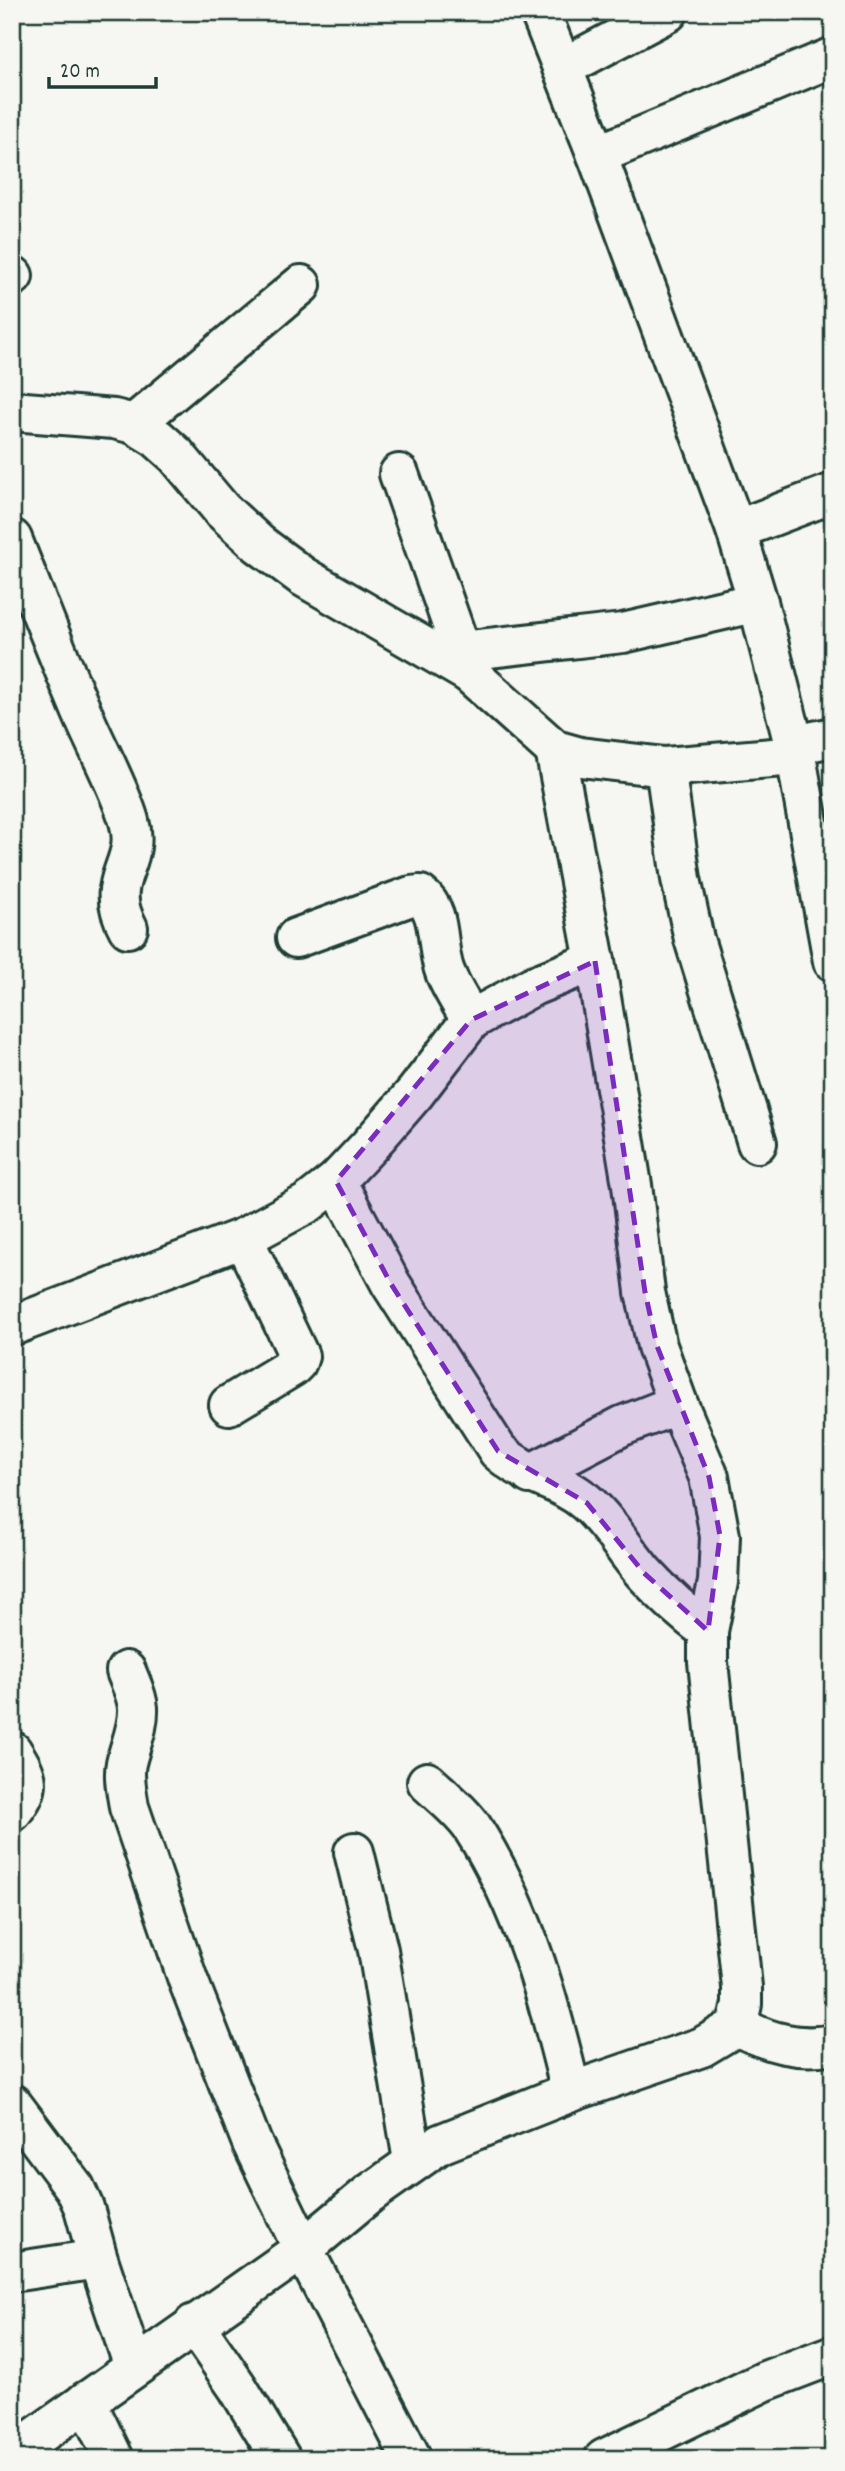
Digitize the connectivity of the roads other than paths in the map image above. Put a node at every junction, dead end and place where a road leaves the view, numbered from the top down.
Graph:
1 (540, 12) edge
2 (668, 12) edge
3 (833, 57) edge
4 (562, 68) junction
5 (597, 155) junction
6 (301, 285) dead end
7 (12, 411) edge
8 (134, 424) junction
9 (399, 474) dead end
10 (833, 493) edge
11 (736, 530) junction
12 (12, 539) edge
13 (758, 602) junction
14 (465, 662) junction
15 (833, 737) edge
16 (555, 750) junction
17 (795, 750) junction
18 (665, 767) junction
19 (128, 928) dead end
20 (296, 938) dead end
21 (595, 961) junction
22 (833, 961) edge
23 (471, 1020) junction
24 (757, 1143) dead end
25 (336, 1181) junction
26 (243, 1238) junction
27 (12, 1326) edge
28 (678, 1404) junction
29 (229, 1405) dead end
30 (530, 1474) junction
31 (708, 1631) junction
32 (126, 1671) dead end
33 (12, 1751) edge
34 (427, 1782) dead end
35 (12, 1812) edge
36 (354, 1852) dead end
37 (737, 2026) junction
38 (833, 2044) edge
39 (571, 2092) junction
40 (12, 2104) edge
41 (413, 2161) junction
42 (303, 2249) junction
43 (98, 2259) junction
44 (12, 2272) edge
45 (194, 2324) junction
46 (833, 2355) edge
47 (134, 2367) junction
48 (86, 2401) junction
49 (12, 2454) edge
50 (114, 2459) edge
51 (281, 2459) edge
52 (412, 2459) edge
53 (604, 2459) edge

1 - 4 street
2 - 4 street
3 - 5 street
4 - 5 street
5 - 11 street
6 - 8 street
7 - 8 street
8 - 14 street
9 - 14 street
10 - 11 street
11 - 13 street
12 - 19 street
13 - 14 street
13 - 17 street
14 - 16 street
15 - 17 street
16 - 18 street
16 - 21 street
17 - 18 street
17 - 22 street
18 - 24 street
20 - 23 street
21 - 23 street
21 - 28 street
23 - 25 street
25 - 26 street
25 - 30 street
26 - 27 street
26 - 29 street
28 - 30 street
28 - 31 street
30 - 31 street
31 - 37 street
32 - 42 street
33 - 35 street
34 - 39 street
36 - 41 street
37 - 38 street
37 - 39 street
39 - 41 street
40 - 43 street
41 - 42 street
42 - 45 street
42 - 52 street
43 - 44 street
43 - 47 street
45 - 47 street
45 - 51 street
46 - 53 street
47 - 48 street
48 - 49 street
48 - 50 street

